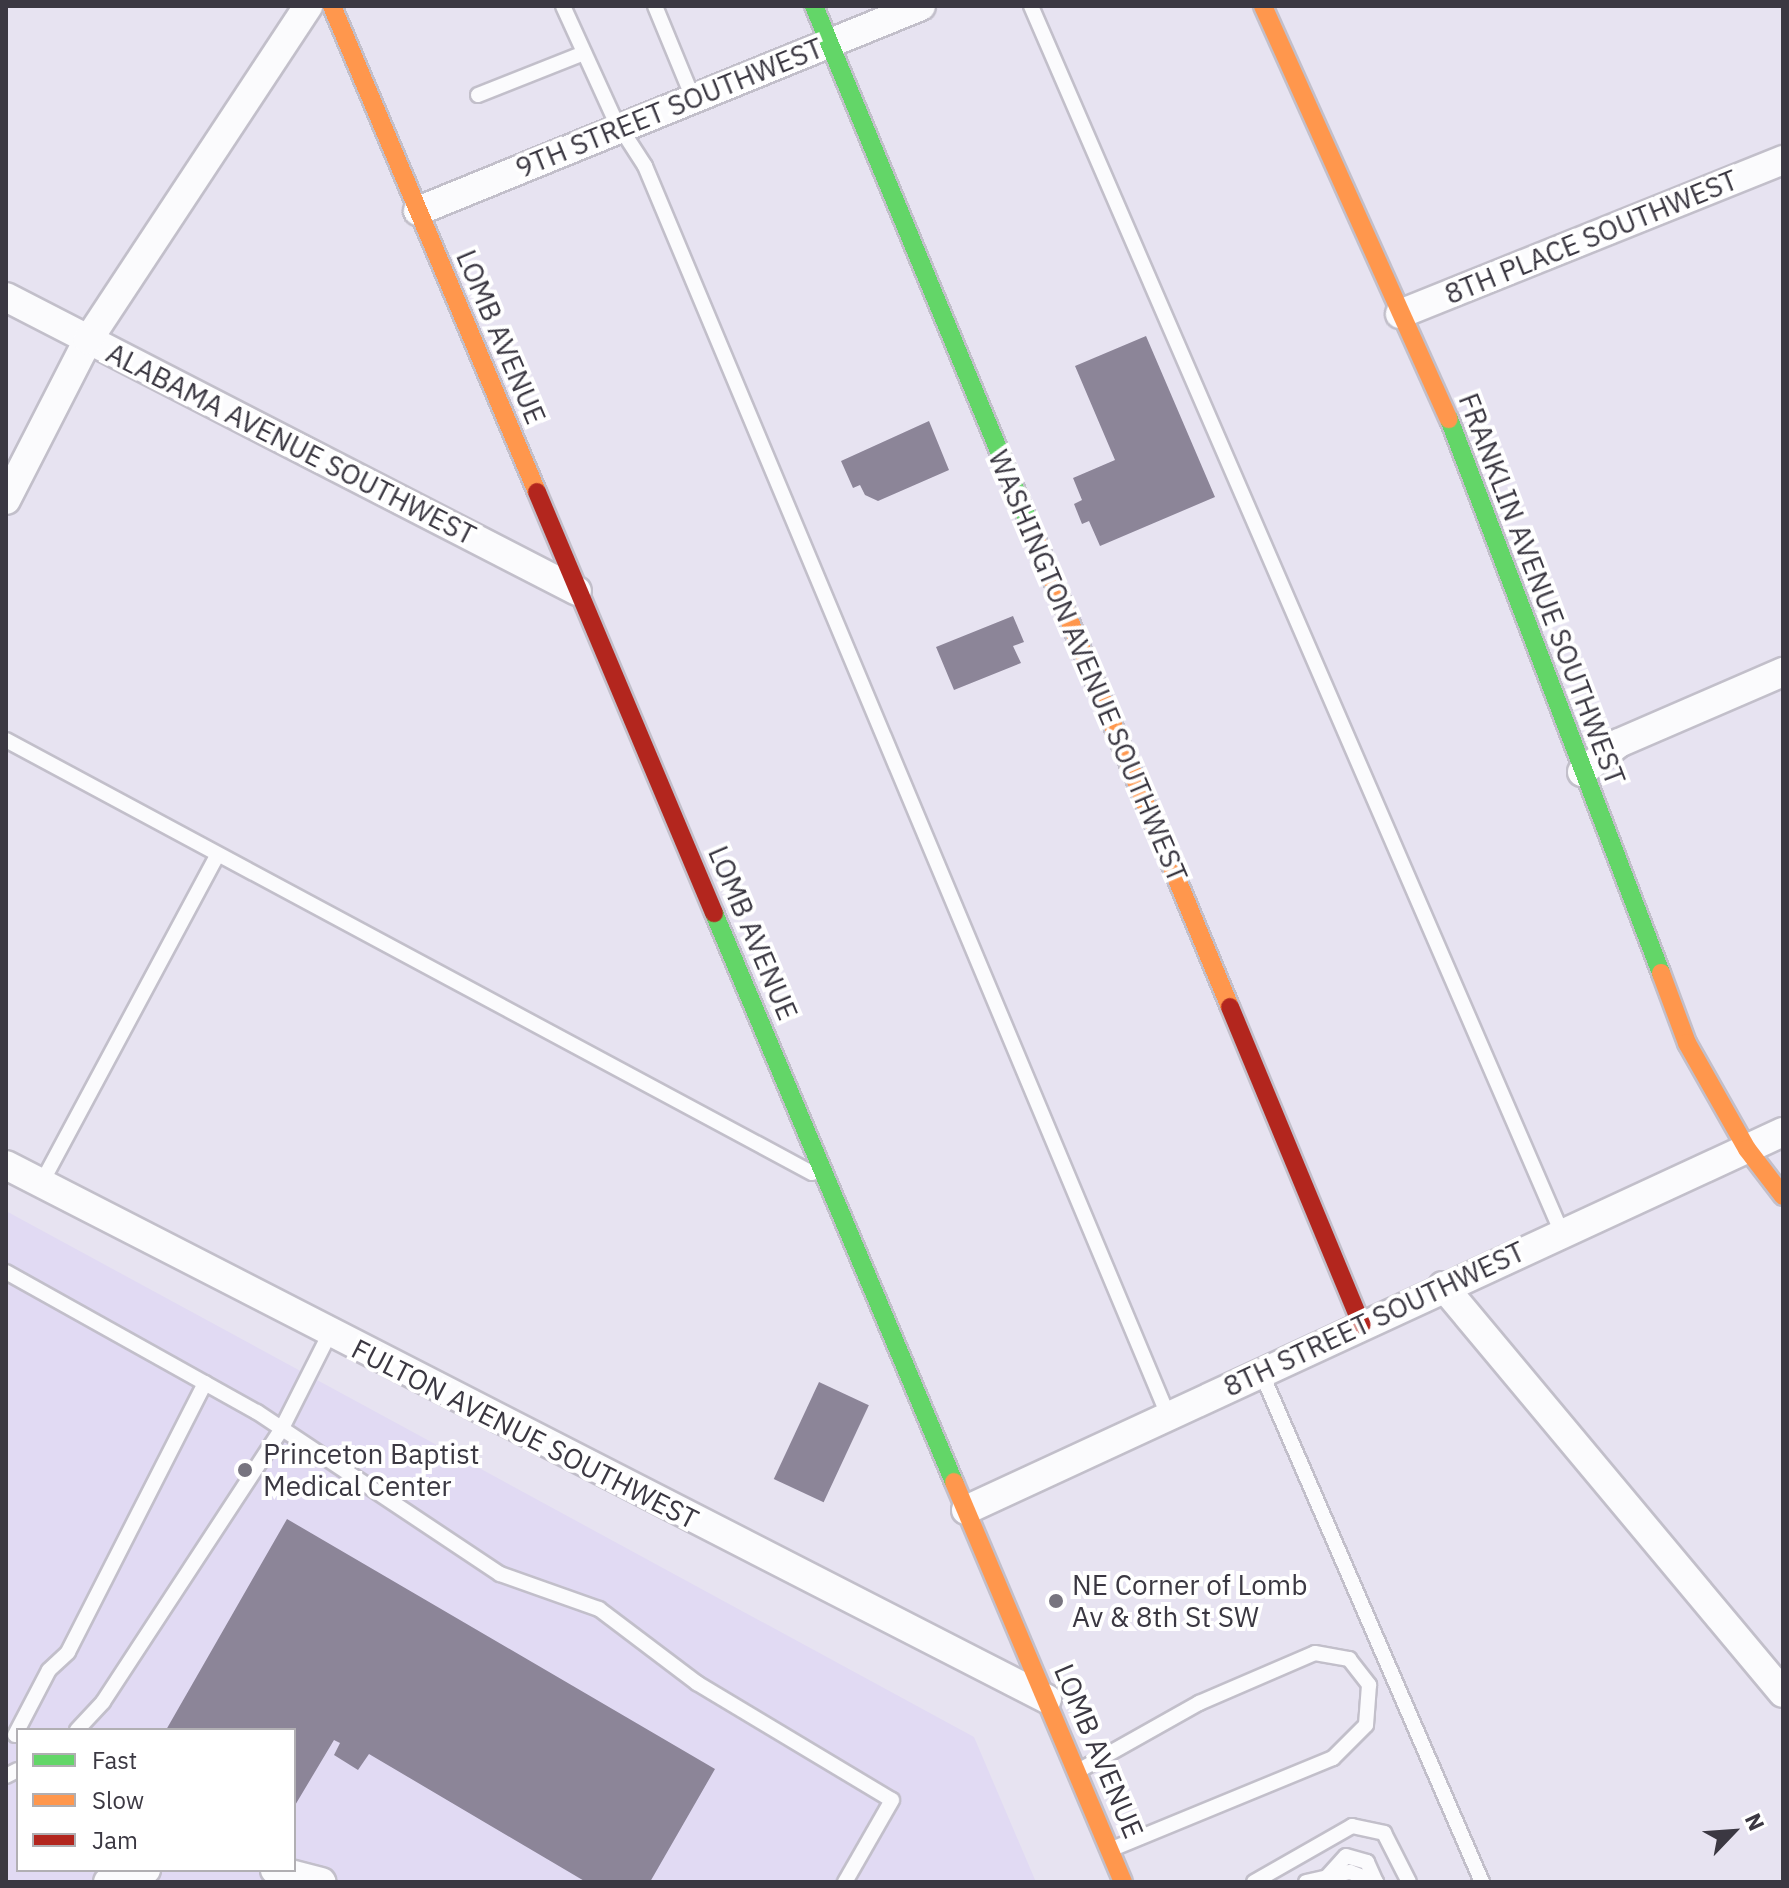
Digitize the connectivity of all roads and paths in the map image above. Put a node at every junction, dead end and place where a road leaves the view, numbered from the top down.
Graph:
1 (308, 6) edge
2 (332, 6) edge
3 (563, 6) edge
4 (655, 6) edge
5 (814, 6) edge
6 (921, 6) edge
7 (1031, 6) edge
8 (1263, 6) edge
9 (829, 43) junction
10 (584, 53) junction
11 (478, 95) dead end
12 (693, 98) junction
13 (620, 128) junction
14 (1783, 160) edge
15 (418, 211) junction
16 (6, 297) edge
17 (1400, 314) junction
18 (88, 340) junction
19 (6, 500) edge
20 (577, 591) junction
21 (1783, 672) edge
22 (6, 740) edge
23 (1582, 772) junction
24 (218, 854) junction
25 (1783, 1132) edge
26 (1747, 1149) junction
27 (6, 1165) edge
28 (41, 1184) junction
29 (830, 1187) junction
30 (1783, 1196) edge
31 (1561, 1231) junction
32 (6, 1272) edge
33 (1443, 1286) junction
34 (1362, 1325) junction
35 (330, 1333) junction
36 (1261, 1372) junction
37 (205, 1383) junction
38 (1168, 1415) junction
39 (281, 1430) junction
40 (966, 1510) junction
41 (1783, 1693) edge
42 (1047, 1699) junction
43 (19, 1728) edge
44 (79, 1728) edge
45 (1076, 1772) junction
46 (1110, 1850) junction
47 (140, 1872) edge
48 (283, 1872) edge
49 (108, 1882) edge
50 (321, 1882) edge
51 (845, 1882) edge
52 (1123, 1882) edge
53 (1254, 1882) edge
54 (1306, 1882) edge
55 (1376, 1882) edge
56 (1409, 1882) edge
57 (1482, 1882) edge

1 - 18 street
2 - 15 street, LOMB AVENUE
3 - 10 lane
4 - 12 lane
5 - 9 street, WASHINGTON AVENUE SOUTHWEST
6 - 9 street, 9TH STREET SOUTHWEST
7 - 31 lane
8 - 17 street, FRANKLIN AVENUE SOUTHWEST
9 - 12 street, 9TH STREET SOUTHWEST
9 - 34 street, WASHINGTON AVENUE SOUTHWEST
10 - 11 lane
10 - 13 lane
12 - 13 street, 9TH STREET SOUTHWEST
13 - 15 street, 9TH STREET SOUTHWEST
13 - 38 lane
14 - 17 street, 8TH PLACE SOUTHWEST
15 - 20 street, LOMB AVENUE
16 - 18 street, ALABAMA AVENUE SOUTHWEST
17 - 23 street, FRANKLIN AVENUE SOUTHWEST
18 - 19 street
18 - 20 street, ALABAMA AVENUE SOUTHWEST
20 - 29 street, LOMB AVENUE
21 - 23 street
22 - 24 lane
23 - 26 street, FRANKLIN AVENUE SOUTHWEST
24 - 28 lane
24 - 29 lane
25 - 26 street, 8TH STREET SOUTHWEST
26 - 30 street
26 - 31 street, 8TH STREET SOUTHWEST
27 - 28 street, FULTON AVENUE SOUTHWEST
28 - 35 street, FULTON AVENUE SOUTHWEST
29 - 40 street, LOMB AVENUE
31 - 33 street, 8TH STREET SOUTHWEST
32 - 37 lane
33 - 34 street, 8TH STREET SOUTHWEST
33 - 41 street
34 - 36 street, 8TH STREET SOUTHWEST
35 - 39 lane
35 - 42 street, FULTON AVENUE SOUTHWEST
36 - 38 street, 8TH STREET SOUTHWEST
36 - 57 lane
37 - 39 lane
37 - 43 lane
38 - 40 street, 8TH STREET SOUTHWEST
39 - 44 lane
39 - 51 lane
40 - 42 street, LOMB AVENUE
42 - 45 street, LOMB AVENUE
45 - 46 street, LOMB AVENUE
45 - 46 lane
46 - 52 street, LOMB AVENUE
47 - 49 street
48 - 50 street
53 - 56 lane
54 - 55 lane

